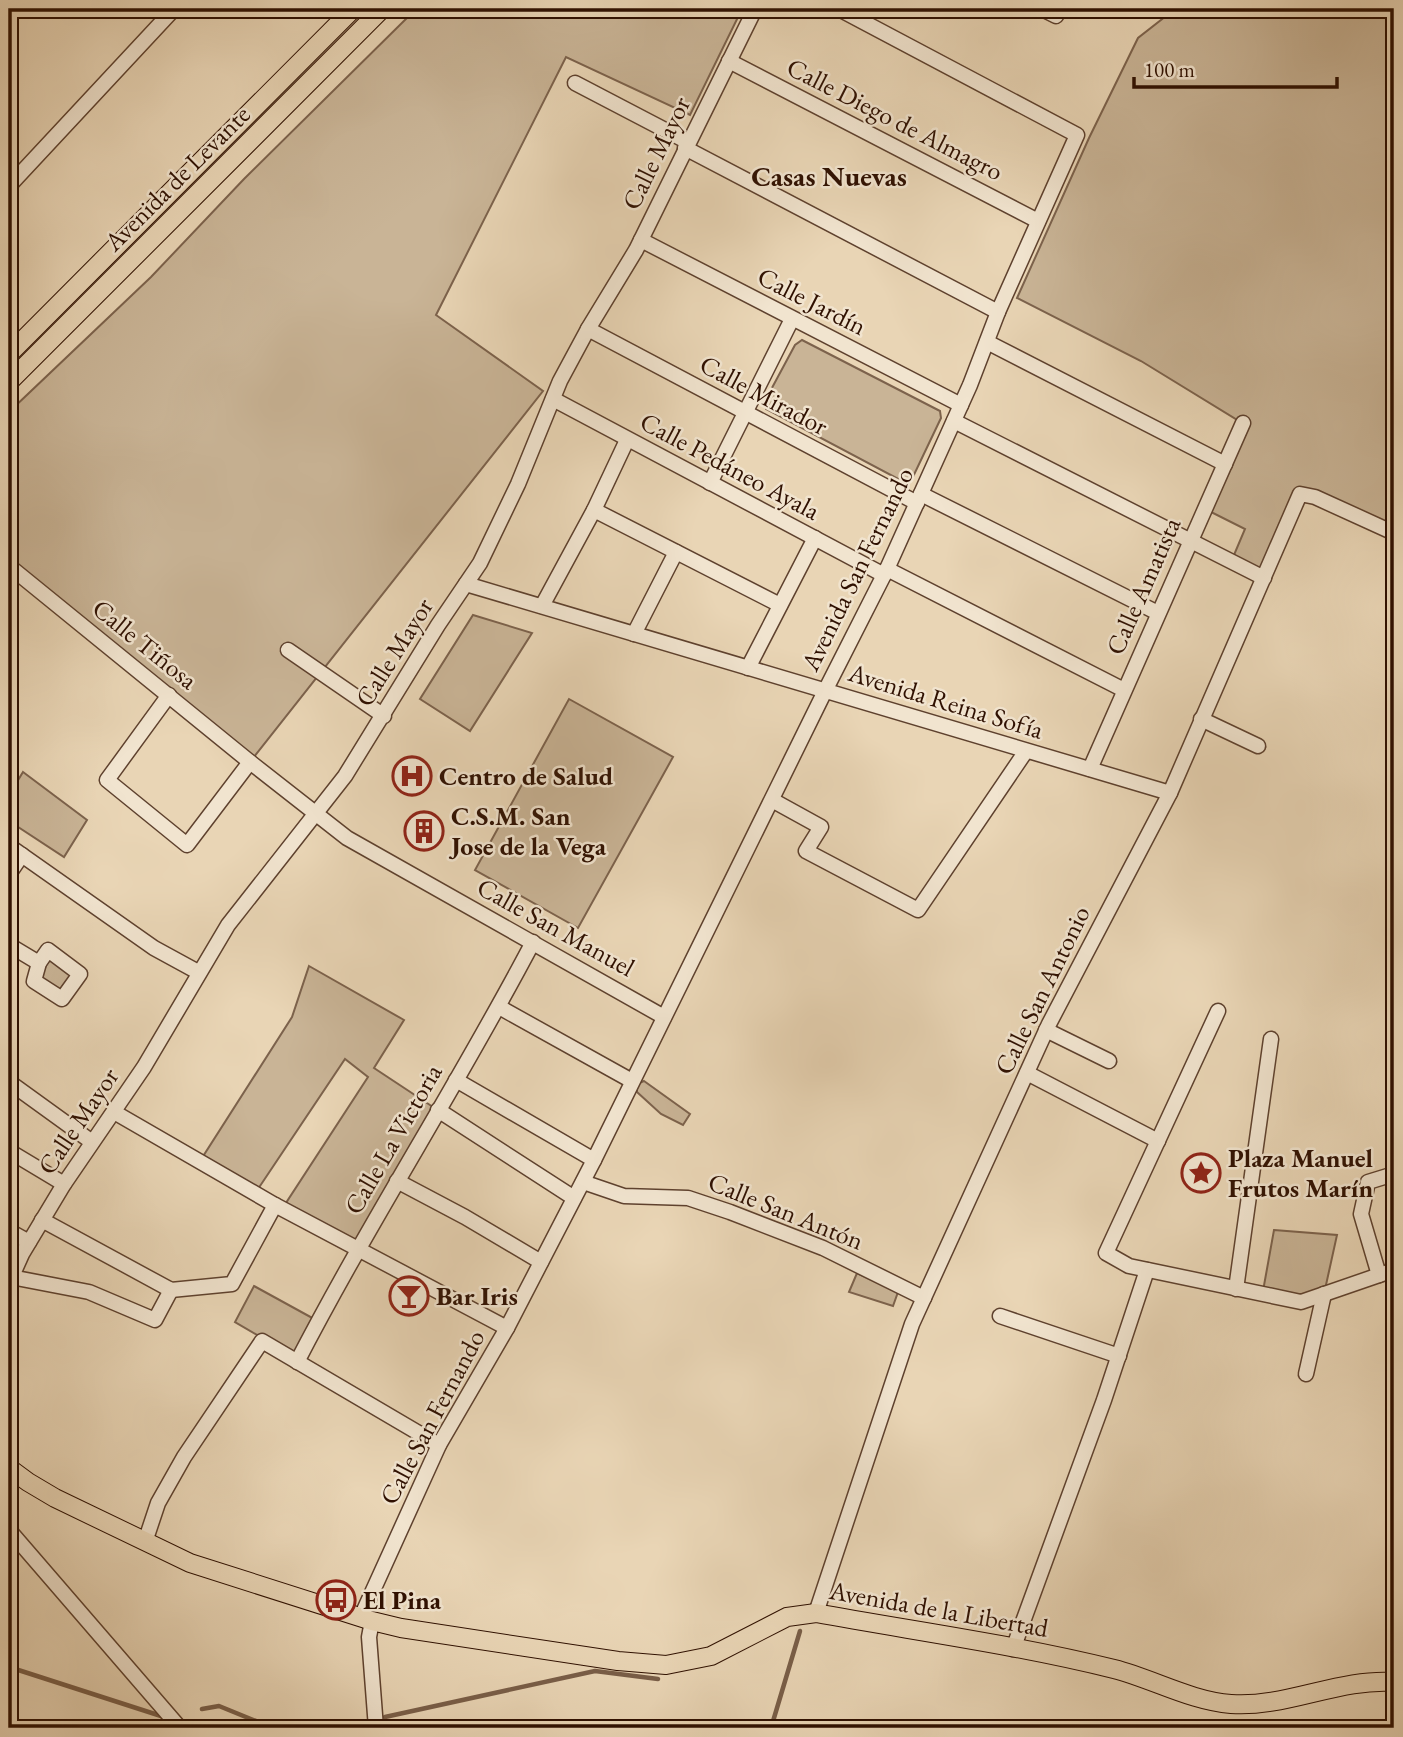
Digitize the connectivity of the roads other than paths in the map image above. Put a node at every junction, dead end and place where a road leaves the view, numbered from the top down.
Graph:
1 (174, 9) edge
2 (354, 9) edge
3 (382, 9) edge
4 (755, 9) edge
5 (839, 9) edge
6 (729, 61) junction
7 (575, 83) dead end
8 (686, 145) junction
9 (9, 186) edge
10 (1038, 221) junction
11 (641, 240) junction
12 (998, 312) junction
13 (792, 319) junction
14 (587, 330) junction
15 (987, 342) junction
16 (9, 354) edge
17 (9, 382) edge
18 (553, 400) junction
19 (961, 405) junction
20 (745, 412) junction
21 (954, 421) junction
22 (1243, 423) dead end
23 (627, 440) junction
24 (1225, 464) junction
25 (710, 484) junction
26 (919, 499) junction
27 (594, 510) junction
28 (1394, 533) edge
29 (815, 538) junction
30 (1190, 542) junction
31 (676, 552) junction
32 (9, 566) edge
33 (886, 572) junction
34 (1264, 578) junction
35 (467, 584) junction
36 (780, 605) junction
37 (542, 606) junction
38 (1158, 613) junction
39 (634, 634) junction
40 (288, 650) dead end
41 (748, 668) junction
42 (1124, 690) junction
43 (825, 691) junction
44 (169, 695) junction
45 (384, 716) junction
46 (1201, 719) junction
47 (1258, 746) dead end
48 (1026, 751) junction
49 (250, 762) junction
50 (1090, 769) junction
51 (1170, 793) junction
52 (772, 800) junction
53 (317, 814) junction
54 (9, 846) edge
55 (22, 855) junction
56 (9, 874) edge
57 (533, 942) junction
58 (9, 945) edge
59 (39, 963) dead end
60 (198, 972) junction
61 (499, 1007) junction
62 (1218, 1011) dead end
63 (664, 1017) junction
64 (1046, 1030) junction
65 (1271, 1039) dead end
66 (1109, 1061) dead end
67 (1027, 1073) junction
68 (456, 1080) junction
69 (9, 1082) edge
70 (632, 1082) junction
71 (438, 1110) junction
72 (114, 1112) junction
73 (1158, 1141) junction
74 (92, 1142) junction
75 (9, 1151) edge
76 (594, 1160) junction
77 (1394, 1174) edge
78 (397, 1181) junction
79 (583, 1182) junction
80 (64, 1185) junction
81 (574, 1198) junction
82 (275, 1205) junction
83 (42, 1220) junction
84 (9, 1231) edge
85 (29, 1242) junction
86 (357, 1249) junction
87 (541, 1262) junction
88 (1147, 1270) junction
89 (1394, 1270) edge
90 (1379, 1275) junction
91 (10, 1280) edge
92 (1236, 1289) junction
93 (171, 1290) junction
94 (1324, 1294) junction
95 (924, 1298) junction
96 (1000, 1316) dead end
97 (507, 1328) junction
98 (1119, 1356) junction
99 (296, 1362) junction
100 (1306, 1374) dead end
101 (439, 1445) junction
102 (9, 1468) edge
103 (9, 1530) edge
104 (145, 1542) junction
105 (816, 1613) junction
106 (366, 1619) junction
107 (1013, 1649) junction
108 (1394, 1682) edge
109 (180, 1728) edge
110 (376, 1728) edge

1 - 9 street
2 - 16 main road, Avenida de Levante
3 - 17 main road, Avenida de Levante
4 - 6 street, Calle Mayor
5 - 10 street, Avenida San Fernando
6 - 8 street, Calle Mayor
6 - 10 street, Calle Diego de Almagro
7 - 8 street
8 - 11 street, Calle Mayor
8 - 12 street
10 - 12 street, Avenida San Fernando
11 - 13 street, Calle Jardín
11 - 14 street, Calle Mayor
12 - 15 street, Avenida San Fernando
13 - 19 street, Calle Jardín
13 - 20 street
14 - 18 street, Calle Mayor
14 - 20 street, Calle Mirador
15 - 19 street, Avenida San Fernando
15 - 24 street
18 - 23 street, Calle Pedáneo Ayala
18 - 35 street, Calle Mayor
19 - 21 street, Avenida San Fernando
20 - 25 street
20 - 26 street, Calle Mirador
21 - 26 street, Avenida San Fernando
21 - 30 street
22 - 24 street, Calle Amatista
23 - 25 street, Calle Pedáneo Ayala
23 - 27 street
24 - 30 street, Calle Amatista
25 - 29 street, Calle Pedáneo Ayala
26 - 33 street, Avenida San Fernando
26 - 38 street, Calle Mirador
27 - 31 street
27 - 37 street
28 - 34 street, Calle San Antonio
29 - 33 street, Calle Pedáneo Ayala
29 - 36 street
30 - 34 street
30 - 38 street, Calle Amatista
31 - 36 street
31 - 39 street
32 - 44 street, Calle Tiñosa
33 - 42 street, Calle Pedáneo Ayala
33 - 43 street, Avenida San Fernando
34 - 46 street, Calle San Antonio
35 - 37 street, Avenida Reina Sofía
35 - 45 street, Calle Mayor
36 - 41 street
37 - 39 street, Avenida Reina Sofía
38 - 42 street, Calle Amatista
39 - 41 street, Avenida Reina Sofía
40 - 45 street
41 - 43 street, Avenida Reina Sofía
42 - 50 street, Calle Amatista
43 - 48 street, Avenida Reina Sofía
43 - 52 street, Avenida San Fernando
44 - 49 street, Calle Tiñosa
44 - 49 street
45 - 53 street, Calle Mayor
46 - 47 street
46 - 51 street, Calle San Antonio
48 - 50 street, Avenida Reina Sofía
48 - 52 street
49 - 53 street, Calle Tiñosa
50 - 51 street, Avenida Reina Sofía
51 - 64 street, Calle San Antonio
52 - 63 street, Avenida San Fernando
53 - 57 street, Calle San Manuel
53 - 60 street, Calle Mayor
54 - 55 street
55 - 56 street
55 - 60 street
57 - 61 street, Calle La Victoria
57 - 63 street, Calle San Manuel
58 - 59 street
60 - 72 street, Calle Mayor
61 - 68 street, Calle La Victoria
61 - 70 street
62 - 73 street
63 - 70 street, Calle San Fernando
64 - 66 street
64 - 67 street, Calle San Antonio
65 - 92 street
67 - 73 street
67 - 95 street, Calle San Antonio
68 - 71 street, Calle La Victoria
68 - 76 street
69 - 74 street
70 - 76 street, Calle San Fernando
71 - 78 street, Calle La Victoria
71 - 81 street
72 - 74 street, Calle Mayor
72 - 82 street
73 - 88 street
74 - 80 street, Calle Mayor
75 - 80 street
76 - 79 street, Calle San Fernando
77 - 90 street
78 - 86 street, Calle La Victoria
78 - 87 street
79 - 81 street, Calle San Fernando
79 - 95 street, Calle San Antón
80 - 83 street, Calle Mayor
81 - 87 street, Calle San Fernando
82 - 86 street
82 - 93 street
83 - 85 street, Calle Mayor
83 - 93 street
84 - 85 street
85 - 91 street, Calle Mayor
86 - 97 street
86 - 99 street, Calle La Victoria
87 - 97 street, Calle San Fernando
88 - 92 street
88 - 98 street
89 - 90 street
90 - 94 street
91 - 93 street
92 - 94 street
94 - 100 street
95 - 105 street, Calle San Antonio
96 - 98 street
97 - 101 street, Calle San Fernando
98 - 107 street
99 - 101 street
99 - 104 street
101 - 106 street, Calle San Fernando
102 - 104 main road, Avenida de la Libertad
103 - 109 street
104 - 106 main road, Avenida de la Libertad
105 - 106 main road, Avenida de la Libertad
105 - 107 main road, Avenida de la Libertad
106 - 110 street
107 - 108 main road, Avenida de la Libertad

